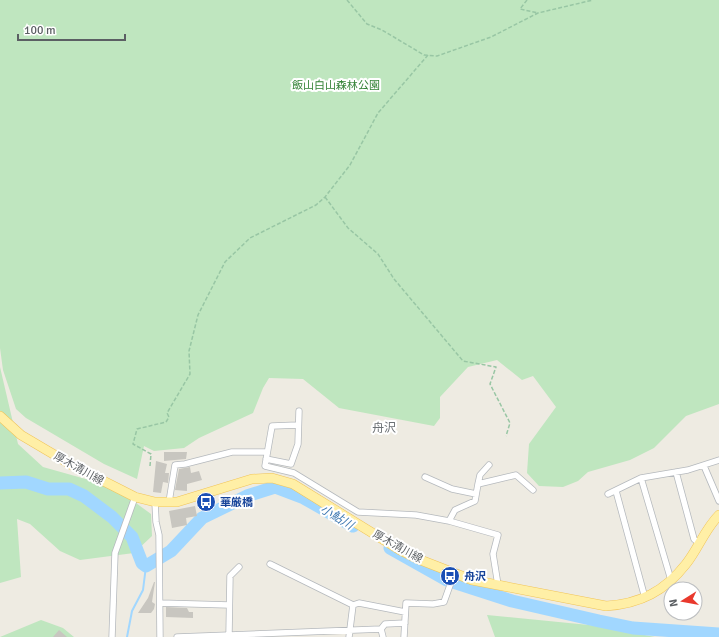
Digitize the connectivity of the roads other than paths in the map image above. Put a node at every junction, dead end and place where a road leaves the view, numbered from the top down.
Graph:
1 (299, 411) dead end
2 (0, 416) edge
3 (298, 425) junction
4 (267, 452) junction
5 (266, 459) junction
6 (719, 460) edge
7 (489, 465) dead end
8 (704, 466) junction
9 (676, 472) junction
10 (425, 477) dead end
11 (641, 478) junction
12 (304, 484) junction
13 (478, 484) junction
14 (533, 490) dead end
15 (616, 490) junction
16 (476, 494) junction
17 (608, 494) dead end
18 (135, 497) junction
19 (719, 501) edge
20 (155, 502) junction
21 (169, 502) junction
22 (719, 515) edge
23 (449, 521) junction
24 (699, 543) junction
25 (270, 564) dead end
26 (239, 567) dead end
27 (453, 576) junction
28 (671, 580) junction
29 (498, 585) junction
30 (645, 599) junction
31 (160, 603) junction
32 (229, 605) junction
33 (353, 605) junction
34 (405, 612) junction
35 (404, 623) junction
36 (381, 629) junction
37 (229, 634) junction
38 (312, 634) edge
39 (349, 634) edge
40 (112, 637) edge
41 (160, 637) edge
42 (177, 637) edge
43 (383, 637) edge
44 (404, 637) edge

1 - 3 street
2 - 18 main road, 厚木清川線
3 - 4 street
3 - 5 street
4 - 5 street
4 - 21 street
5 - 12 street
6 - 8 street
7 - 13 street
8 - 9 street
8 - 19 street
9 - 11 street
9 - 24 street
10 - 16 street
11 - 15 street
11 - 28 street
12 - 21 main road, 厚木清川線
12 - 23 street
12 - 27 main road, 厚木清川線
13 - 14 street
13 - 16 street
15 - 17 street
15 - 30 street
16 - 23 street
18 - 20 main road, 厚木清川線
18 - 40 street
20 - 21 main road, 厚木清川線
20 - 31 street
22 - 24 main road, 厚木清川線
23 - 29 street
24 - 28 main road, 厚木清川線
25 - 33 street
26 - 32 street
27 - 29 main road, 厚木清川線
27 - 34 street
28 - 30 main road, 厚木清川線
29 - 30 main road, 厚木清川線
31 - 32 street
31 - 41 street
32 - 37 street
33 - 34 street
33 - 39 street
34 - 35 street
35 - 36 street
35 - 44 street
36 - 39 street
36 - 43 street
37 - 38 street
37 - 42 street
38 - 39 street

